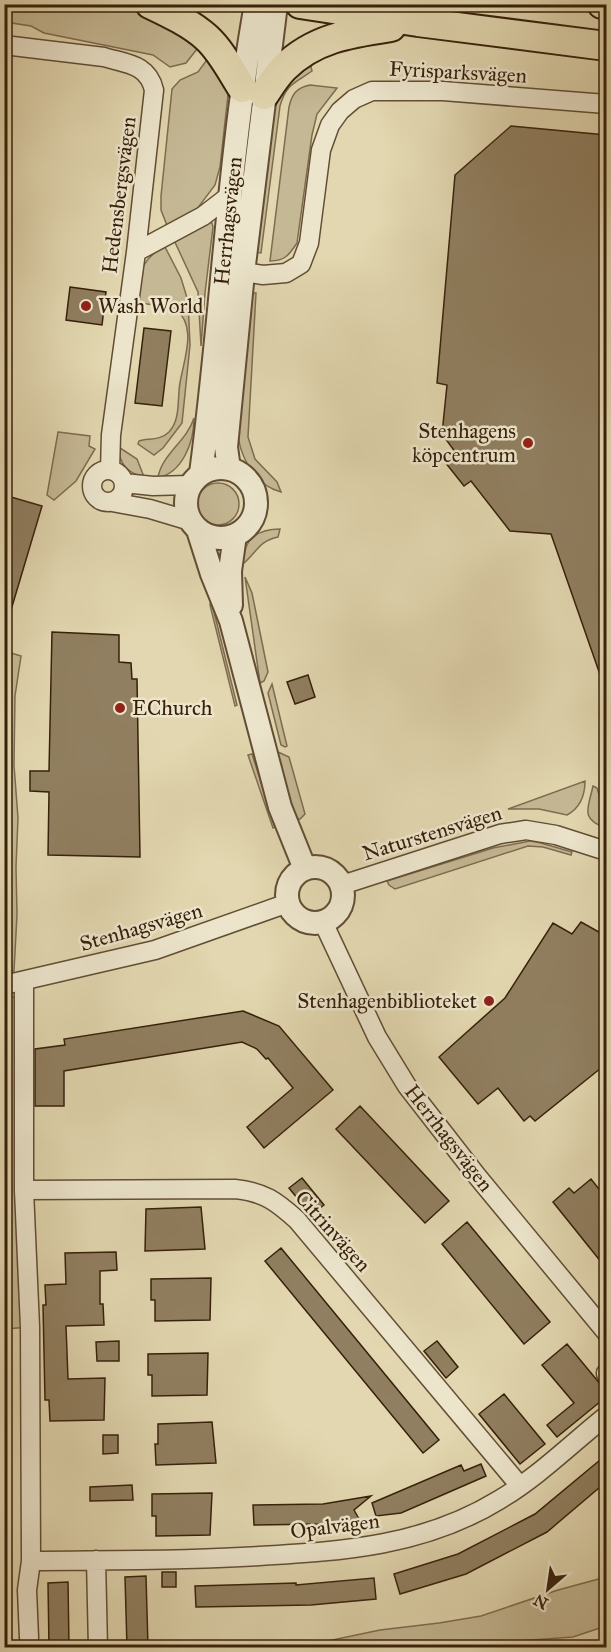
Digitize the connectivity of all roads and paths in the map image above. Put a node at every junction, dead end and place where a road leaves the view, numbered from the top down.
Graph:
1 (150, 4) edge
2 (256, 4) edge
3 (276, 4) edge
4 (300, 4) edge
5 (602, 4) edge
6 (606, 5) edge
7 (418, 22) junction
8 (4, 45) edge
9 (606, 46) edge
10 (253, 91) junction
11 (606, 104) edge
12 (229, 196) junction
13 (136, 252) junction
14 (233, 271) junction
15 (229, 469) junction
16 (110, 470) junction
17 (195, 479) junction
18 (124, 483) junction
19 (112, 502) junction
20 (194, 526) junction
21 (235, 535) junction
22 (231, 621) junction
23 (606, 851) edge
24 (305, 869) junction
25 (342, 885) junction
26 (288, 903) junction
27 (323, 922) junction
28 (24, 981) junction
29 (4, 985) edge
30 (24, 1191) junction
31 (606, 1332) edge
32 (606, 1416) edge
33 (519, 1486) junction
34 (96, 1560) junction
35 (31, 1561) junction
36 (28, 1638) dead end
37 (98, 1647) edge

1 - 10 main road
2 - 10 street, Herrhagsvägen
3 - 10 street, Herrhagsvägen
4 - 7 main road
5 - 6 main road
7 - 9 main road
7 - 10 main road
8 - 13 street, Hedensbergsvägen
10 - 12 street, Herrhagsvägen
10 - 14 street, Herrhagsvägen
11 - 14 street, Fyrisparksvägen
12 - 13 street
12 - 14 street, Herrhagsvägen
13 - 16 street, Hedensbergsvägen
14 - 15 street, Herrhagsvägen
14 - 17 street, Herrhagsvägen
15 - 17 street
15 - 21 street
16 - 18 street
16 - 19 street
17 - 18 street
17 - 20 street
18 - 19 street
19 - 20 street
20 - 21 street
20 - 22 street
21 - 22 street
22 - 24 street
23 - 25 street, Naturstensvägen
24 - 25 street
24 - 26 street
25 - 27 street
26 - 27 street
26 - 28 street, Stenhagsvägen
27 - 31 street, Herrhagsvägen
28 - 29 street, Stenhagsvägen
28 - 30 street
30 - 33 street, Citrinvägen
30 - 35 street
32 - 33 street, Opalvägen
33 - 34 street, Opalvägen
34 - 35 street, Opalvägen
34 - 37 street
35 - 36 street

